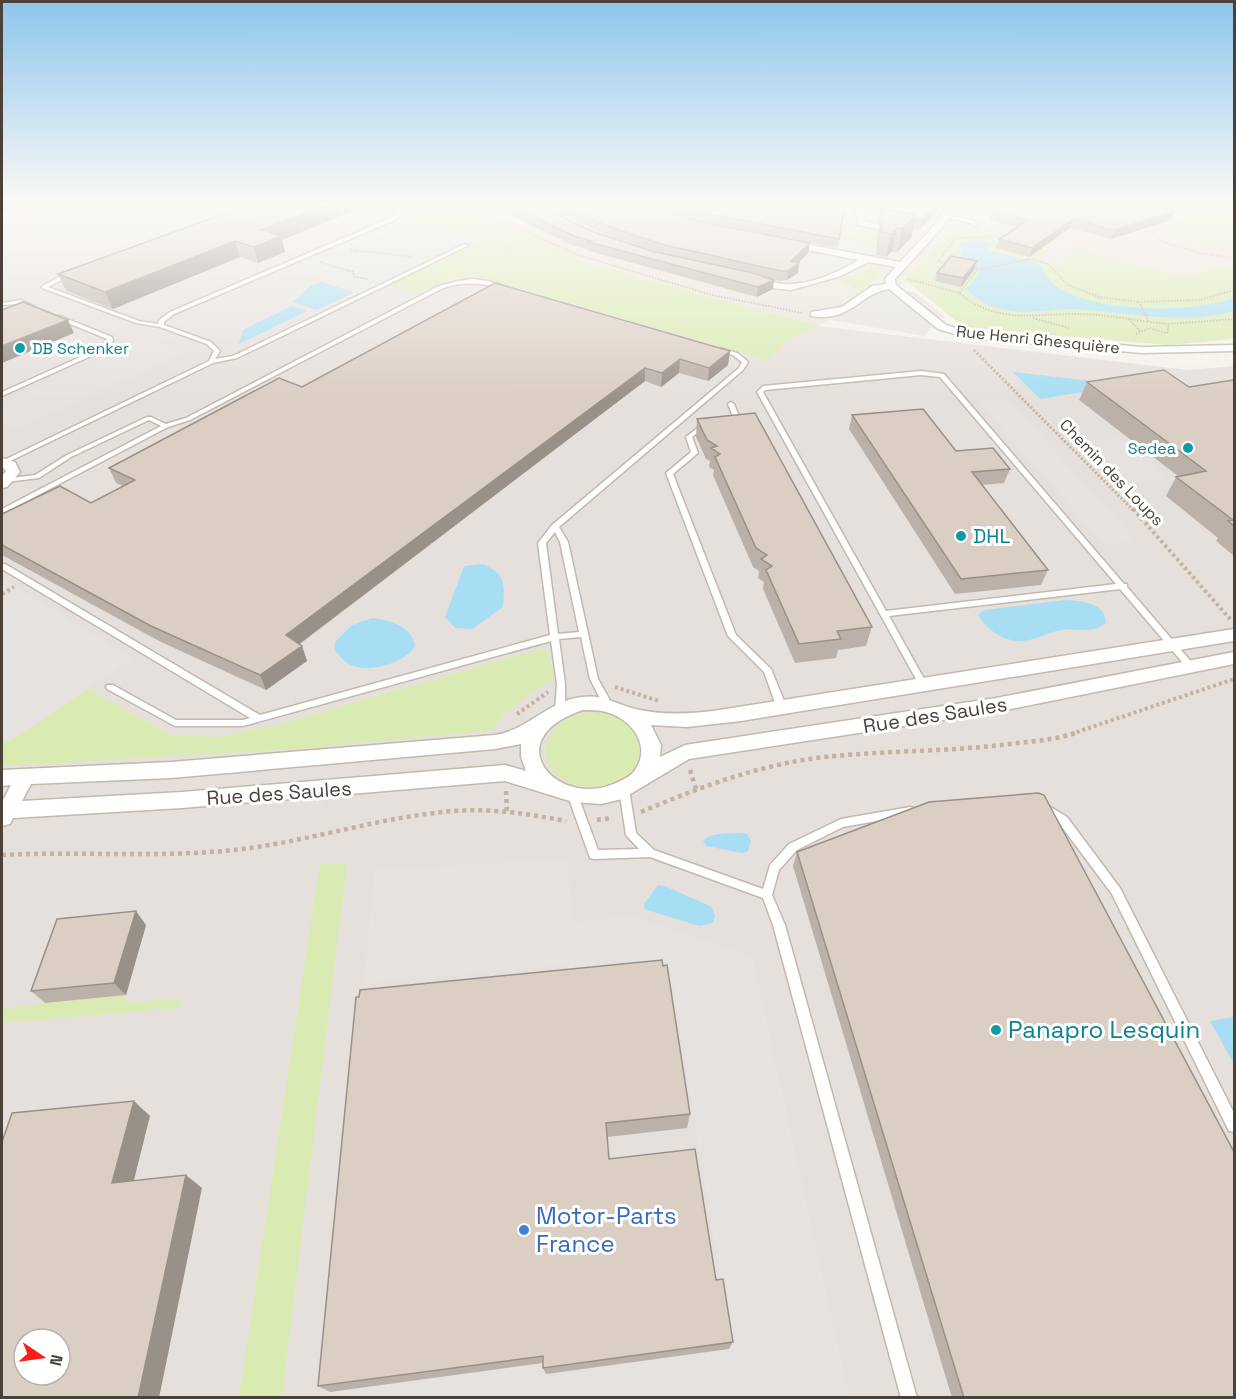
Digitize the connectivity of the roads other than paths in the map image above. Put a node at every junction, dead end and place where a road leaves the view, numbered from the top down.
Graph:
1 (275, 269) edge
2 (417, 269) edge
3 (847, 269) edge
4 (898, 269) edge
5 (80, 270) edge
6 (740, 274) edge
7 (891, 281) junction
8 (518, 291) edge
9 (2, 304) edge
10 (43, 311) edge
11 (815, 314) road end
12 (54, 315) edge
13 (161, 326) junction
14 (712, 348) edge
15 (1234, 348) edge
16 (211, 362) junction
17 (2, 394) edge
18 (731, 404) dead end
19 (727, 422) edge
20 (716, 423) edge
21 (166, 426) junction
22 (3, 462) edge
23 (4, 482) edge
24 (2, 512) edge
25 (555, 527) junction
26 (2, 566) edge
27 (1121, 583) junction
28 (883, 614) junction
29 (584, 634) junction
30 (1234, 635) edge
31 (555, 637) junction
32 (1173, 645) junction
33 (1234, 658) edge
34 (1191, 667) junction
35 (924, 686) junction
36 (110, 687) dead end
37 (607, 704) junction
38 (782, 708) junction
39 (560, 710) junction
40 (633, 715) junction
41 (259, 719) junction
42 (539, 725) junction
43 (25, 777) junction
44 (2, 778) edge
45 (632, 784) junction
46 (554, 789) junction
47 (573, 796) junction
48 (1031, 802) edge
49 (922, 809) edge
50 (3, 813) edge
51 (650, 853) junction
52 (767, 895) junction
53 (1234, 1126) edge
54 (909, 1398) edge

1 - 13 lane
2 - 16 lane
3 - 6 street
4 - 7 street
5 - 13 lane
7 - 11 street
7 - 15 street, Rue Henri Ghesquière
8 - 21 lane
9 - 10 lane
12 - 17 lane
13 - 16 lane
14 - 25 lane
16 - 22 lane
18 - 19 lane
20 - 38 lane
21 - 23 lane
21 - 24 lane
22 - 23 street
25 - 29 lane
25 - 31 lane
26 - 41 lane
27 - 28 lane
27 - 28 lane
27 - 32 lane
28 - 35 lane
29 - 31 lane
29 - 37 lane
30 - 32 street, Rue des Saules
31 - 39 lane
31 - 41 lane
32 - 34 lane
32 - 35 street, Rue des Saules
33 - 34 street, Rue des Saules
34 - 45 street, Rue des Saules
35 - 38 street, Rue des Saules
36 - 41 lane
37 - 39 street, Rue des Saules
37 - 40 street, Rue des Saules
38 - 40 street, Rue des Saules
39 - 42 street, Rue des Saules
40 - 45 street
42 - 43 street, Rue des Saules
42 - 46 street, Rue des Saules
43 - 44 street, Rue des Saules
43 - 50 street
45 - 47 street, Rue des Saules
45 - 51 lane
46 - 47 street, Rue des Saules
46 - 50 street, Rue des Saules
47 - 51 lane
48 - 53 lane
49 - 52 lane
51 - 52 lane
52 - 54 lane

